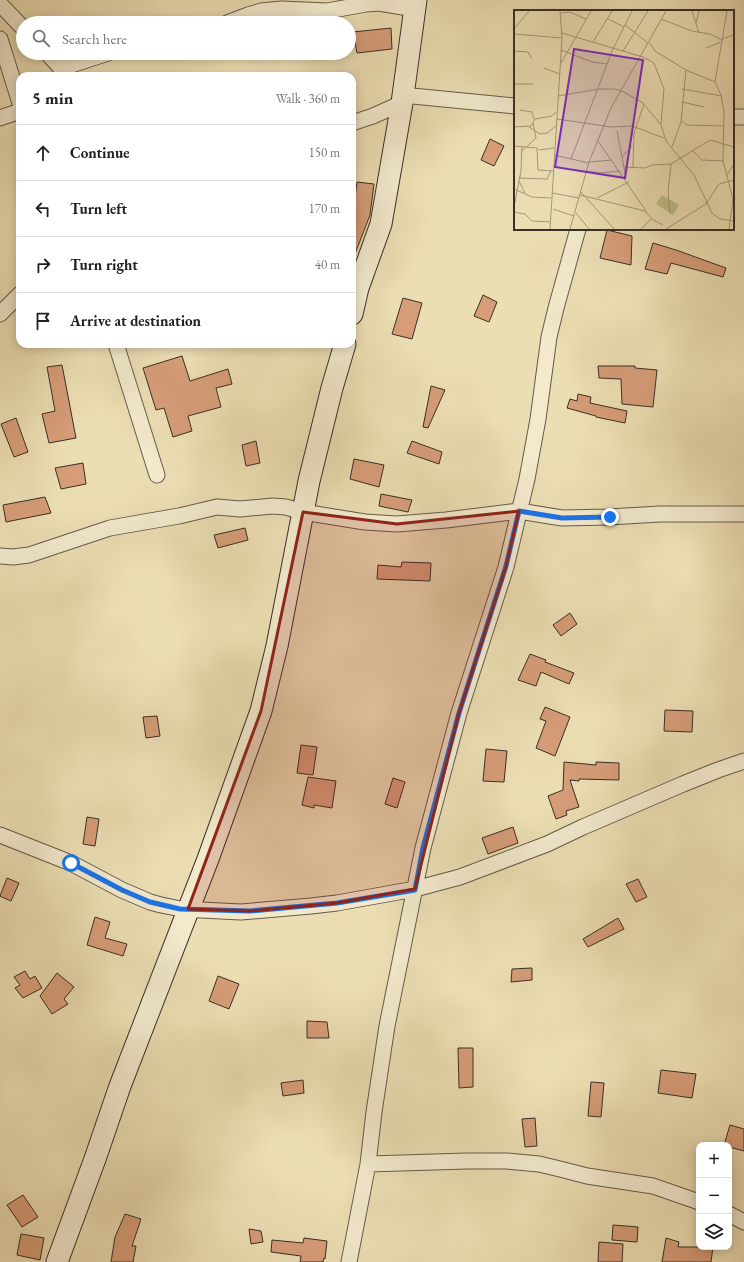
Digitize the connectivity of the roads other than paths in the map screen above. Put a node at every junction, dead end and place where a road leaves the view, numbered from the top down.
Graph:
1 (0, 4) edge
2 (415, 4) edge
3 (245, 16) edge
4 (16, 21) edge
5 (0, 39) edge
6 (54, 60) edge
7 (92, 60) edge
8 (65, 72) edge
9 (16, 90) edge
10 (402, 99) junction
11 (514, 106) edge
12 (16, 112) edge
13 (0, 118) edge
14 (356, 122) edge
15 (578, 230) edge
16 (356, 297) edge
17 (16, 298) edge
18 (0, 314) edge
19 (117, 348) edge
20 (342, 348) edge
21 (157, 475) dead end
22 (519, 511) junction
23 (303, 512) junction
24 (744, 514) edge
25 (0, 556) edge
26 (744, 761) edge
27 (0, 835) edge
28 (415, 890) junction
29 (188, 909) junction
30 (368, 1164) junction
31 (696, 1201) edge
32 (732, 1216) edge
33 (744, 1222) edge
34 (57, 1262) edge
35 (350, 1262) edge

1 - 4 street
2 - 3 street
2 - 10 street
5 - 9 street
6 - 8 street
7 - 8 street
10 - 11 street
10 - 14 street
10 - 16 street
12 - 13 street
15 - 22 street
17 - 18 street
19 - 21 street
20 - 23 street
22 - 23 street
22 - 24 street
22 - 28 street
23 - 25 street
23 - 29 street
26 - 28 street
27 - 29 street
28 - 29 street
28 - 30 street
29 - 34 street
30 - 31 street
30 - 35 street
32 - 33 street

